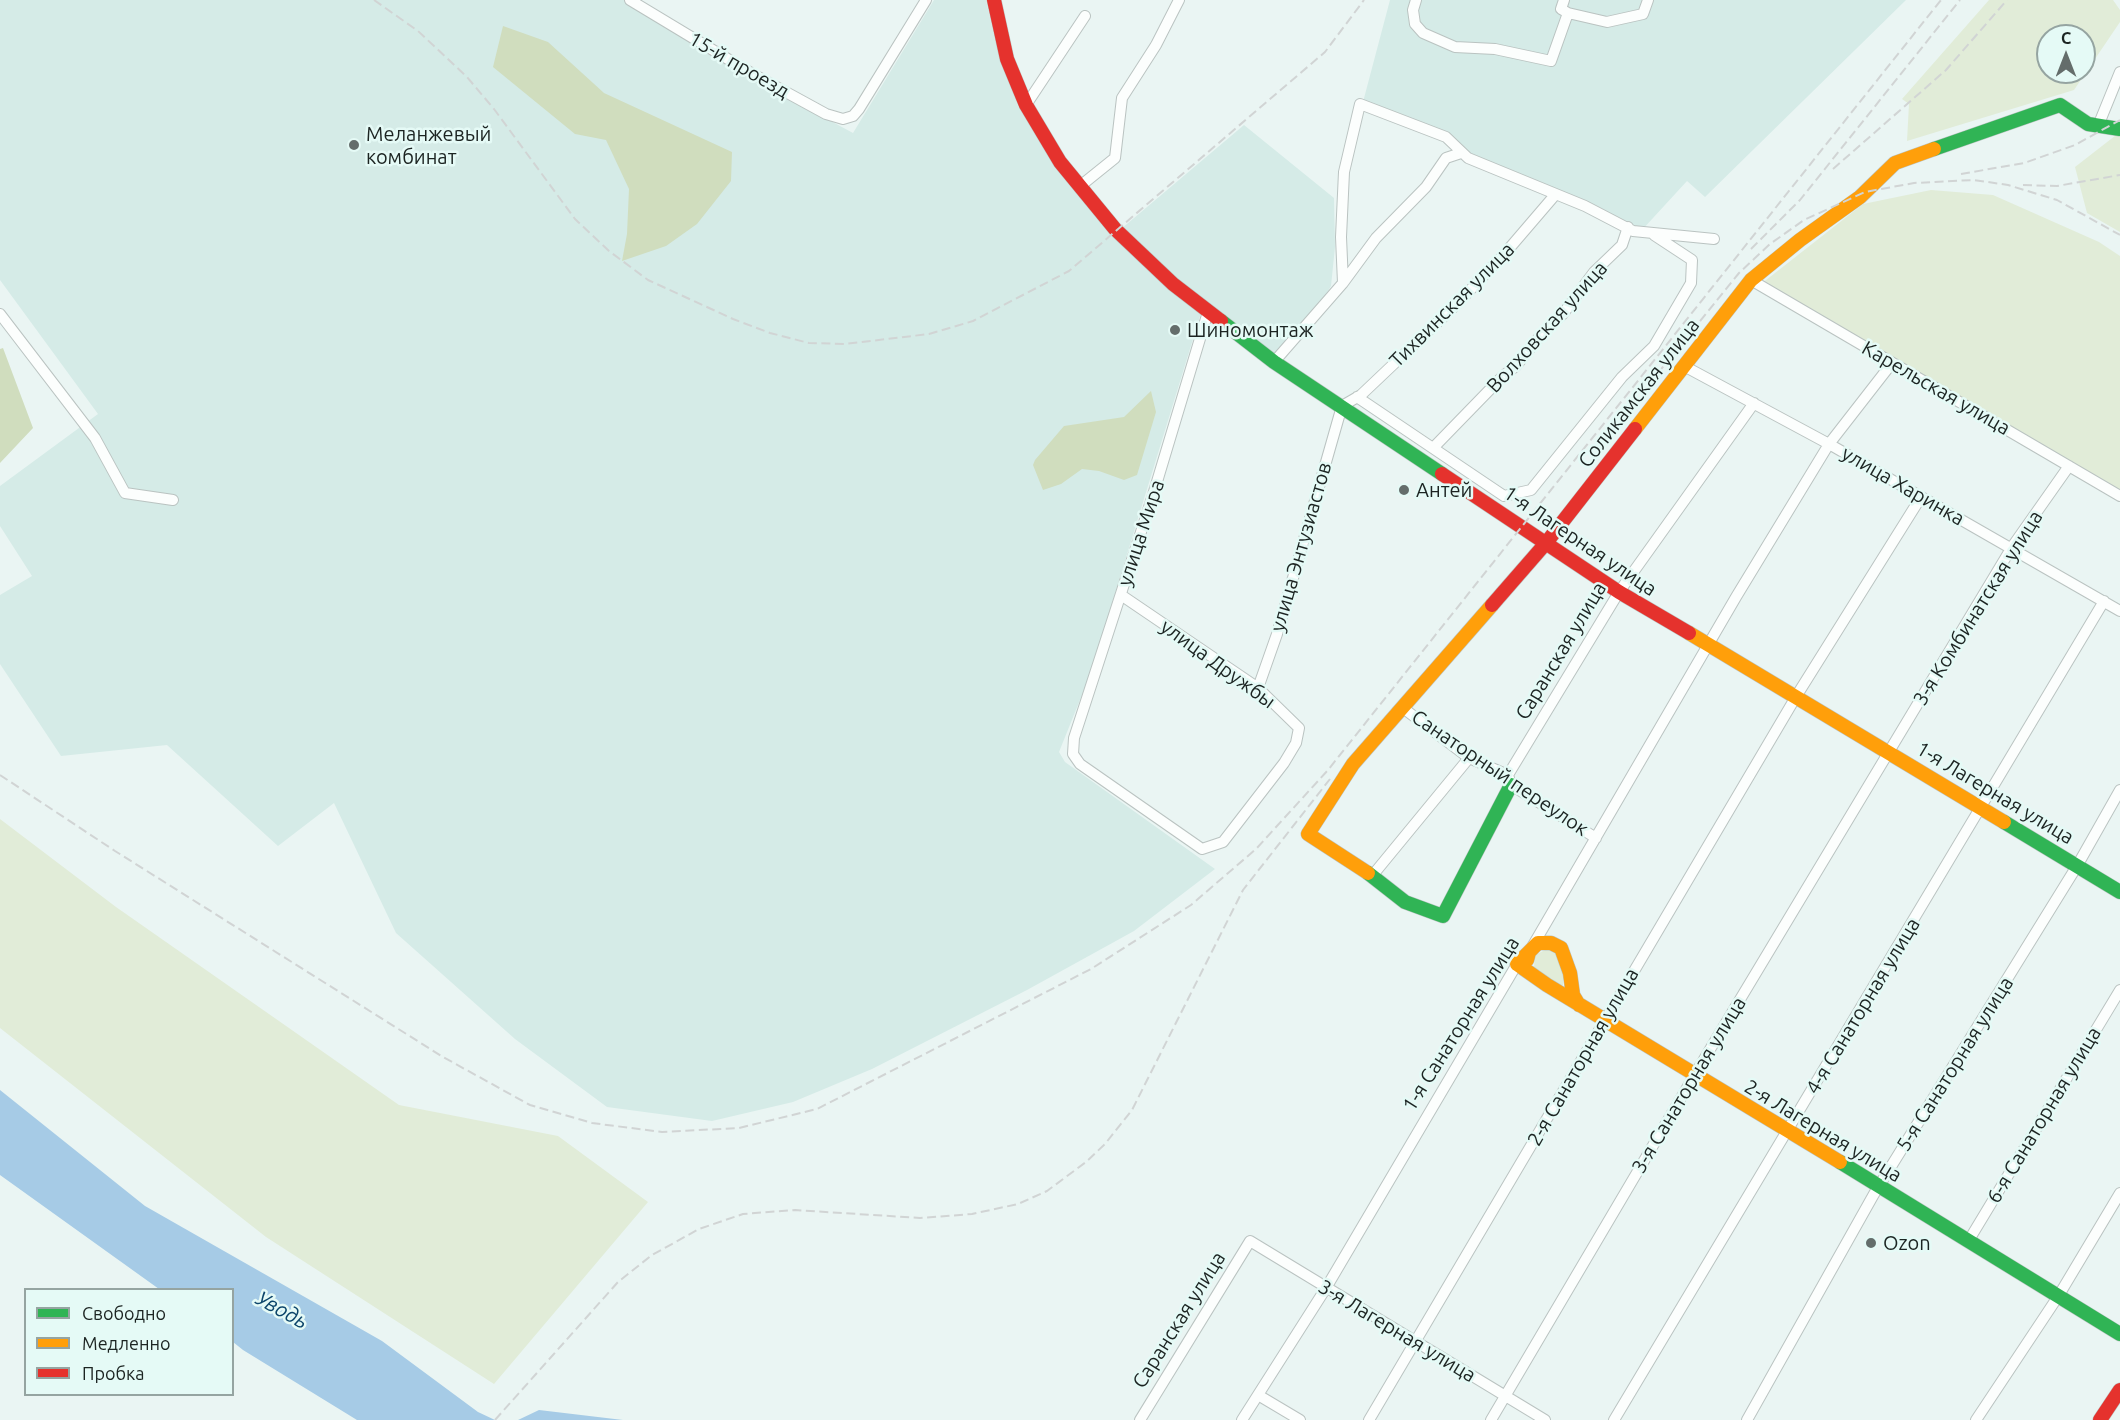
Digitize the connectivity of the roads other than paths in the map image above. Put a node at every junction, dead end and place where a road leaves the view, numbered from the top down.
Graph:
1 (630, 0) edge
2 (926, 0) edge
3 (994, 0) edge
4 (1179, 0) edge
5 (1416, 0) edge
6 (1564, 0) edge
7 (1648, 0) edge
8 (1568, 13) junction
9 (1085, 16) dead end
10 (2120, 72) edge
11 (1026, 105) junction
12 (2093, 125) junction
13 (2120, 129) edge
14 (1461, 153) junction
15 (1079, 187) junction
16 (1555, 195) junction
17 (1628, 227) junction
18 (1652, 233) junction
19 (1714, 239) dead end
20 (1751, 280) junction
21 (1343, 283) junction
22 (1208, 312) junction
23 (0, 314) edge
24 (1274, 362) junction
25 (1892, 363) junction
26 (1684, 366) junction
27 (1357, 397) junction
28 (1754, 403) junction
29 (1342, 406) junction
30 (1829, 444) junction
31 (1433, 448) junction
32 (2069, 466) junction
33 (1921, 496) junction
34 (2120, 496) edge
35 (173, 500) dead end
36 (1546, 543) junction
37 (2013, 548) junction
38 (1619, 592) junction
39 (1121, 595) junction
40 (2104, 601) junction
41 (2120, 611) edge
42 (1708, 645) junction
43 (1258, 688) junction
44 (1797, 695) junction
45 (1403, 708) junction
46 (1890, 752) junction
47 (1469, 758) junction
48 (1510, 780) junction
49 (2120, 790) edge
50 (1981, 807) junction
51 (1596, 838) junction
52 (1202, 849) joint
53 (2077, 866) junction
54 (1372, 876) junction
55 (2120, 892) edge
56 (1529, 952) junction
57 (1514, 960) junction
58 (1534, 976) junction
59 (2120, 990) edge
60 (1579, 1005) junction
61 (1603, 1022) junction
62 (1694, 1076) junction
63 (1788, 1132) junction
64 (1879, 1187) junction
65 (2120, 1193) edge
66 (1969, 1240) junction
67 (1250, 1241) joint
68 (1326, 1288) junction
69 (2059, 1295) junction
70 (2120, 1334) edge
71 (1416, 1344) junction
72 (2120, 1390) edge
73 (1258, 1395) junction
74 (1505, 1396) junction
75 (1140, 1420) edge
76 (1242, 1420) edge
77 (1300, 1420) edge
78 (1369, 1420) edge
79 (1491, 1420) edge
80 (1545, 1420) edge
81 (1614, 1420) edge
82 (1747, 1420) edge
83 (1976, 1420) edge
84 (2100, 1420) edge

1 - 2 street, 15-й проезд
3 - 11 street, 1-я Лагерная улица
4 - 15 street
5 - 8 street
6 - 8 street
7 - 8 street
9 - 11 street
10 - 12 street
11 - 15 street, 1-я Лагерная улица
12 - 13 street
12 - 20 street, Соликамская улица
14 - 16 street
14 - 21 street
14 - 21 street
15 - 22 street, 1-я Лагерная улица
16 - 17 street
16 - 27 street, Тихвинская улица
17 - 18 street
17 - 31 street, Волховская улица
18 - 19 street
18 - 31 street
20 - 25 street, Карельская улица
20 - 26 street, Соликамская улица
21 - 24 street
22 - 24 street, 1-я Лагерная улица
22 - 39 street, улица Мира
23 - 35 street
24 - 29 street, 1-я Лагерная улица
25 - 30 street, 1-я Санаторная улица
25 - 32 street, Карельская улица
26 - 28 street, улица Харинка
26 - 36 street, Соликамская улица
27 - 29 street, Тихвинская улица
27 - 31 street
28 - 30 street, улица Харинка
28 - 38 street, Саранская улица
29 - 36 street, 1-я Лагерная улица
29 - 43 street, улица Энтузиастов
30 - 33 street, улица Харинка
30 - 42 street, 1-я Санаторная улица
32 - 34 street, Карельская улица
32 - 37 street, 3-я Комбинатская улица
33 - 37 street, улица Харинка
33 - 44 street, 2-я Санаторная улица
36 - 38 street, 1-я Лагерная улица
36 - 45 street, Соликамская улица
37 - 40 street, улица Харинка
37 - 46 street, 3-я Комбинатская улица
38 - 42 street, 1-я Лагерная улица
38 - 48 street, Саранская улица
39 - 43 street, улица Дружбы
39 - 52 street, улица Мира
40 - 41 street, улица Харинка
40 - 50 street, 4-я Санаторная улица
42 - 44 street, 1-я Лагерная улица
42 - 51 street, 1-я Санаторная улица
43 - 52 street, улица Дружбы
44 - 46 street, 1-я Лагерная улица
44 - 61 street, 2-я Санаторная улица
45 - 47 street, Санаторный переулок
45 - 54 street, Соликамская улица
46 - 50 street, 1-я Лагерная улица
46 - 62 street, 3-я Санаторная улица
47 - 48 street, Санаторный переулок
47 - 54 street
48 - 51 street, Санаторный переулок
48 - 54 street, Саранская улица
49 - 53 street, 5-я Санаторная улица
50 - 53 street, 1-я Лагерная улица
50 - 63 street, 4-я Санаторная улица
51 - 56 street, 1-я Санаторная улица
53 - 55 street, 1-я Лагерная улица
53 - 64 street, 5-я Санаторная улица
56 - 57 street, 1-я Санаторная улица
56 - 58 street
56 - 60 street
57 - 58 street, 2-я Лагерная улица
57 - 68 street, 1-я Санаторная улица
58 - 60 street, 2-я Лагерная улица
59 - 66 street, 6-я Санаторная улица
60 - 61 street, 2-я Лагерная улица
61 - 62 street, 2-я Лагерная улица
61 - 71 street, 2-я Санаторная улица
62 - 63 street, 2-я Лагерная улица
62 - 74 street, 3-я Санаторная улица
63 - 64 street, 2-я Лагерная улица
63 - 81 street, 4-я Санаторная улица
64 - 66 street, 2-я Лагерная улица
64 - 82 street, 5-я Санаторная улица
65 - 69 street
66 - 69 street, 2-я Лагерная улица
67 - 68 street, 3-я Лагерная улица
67 - 75 street, Саранская улица
68 - 71 street, 3-я Лагерная улица
68 - 73 street, 1-я Санаторная улица
69 - 70 street, 2-я Лагерная улица
69 - 83 street
71 - 74 street, 3-я Лагерная улица
71 - 78 street, 2-я Санаторная улица
72 - 84 street
73 - 76 street, 1-я Санаторная улица
73 - 77 street
74 - 79 street, 3-я Санаторная улица
74 - 80 street, 3-я Лагерная улица

